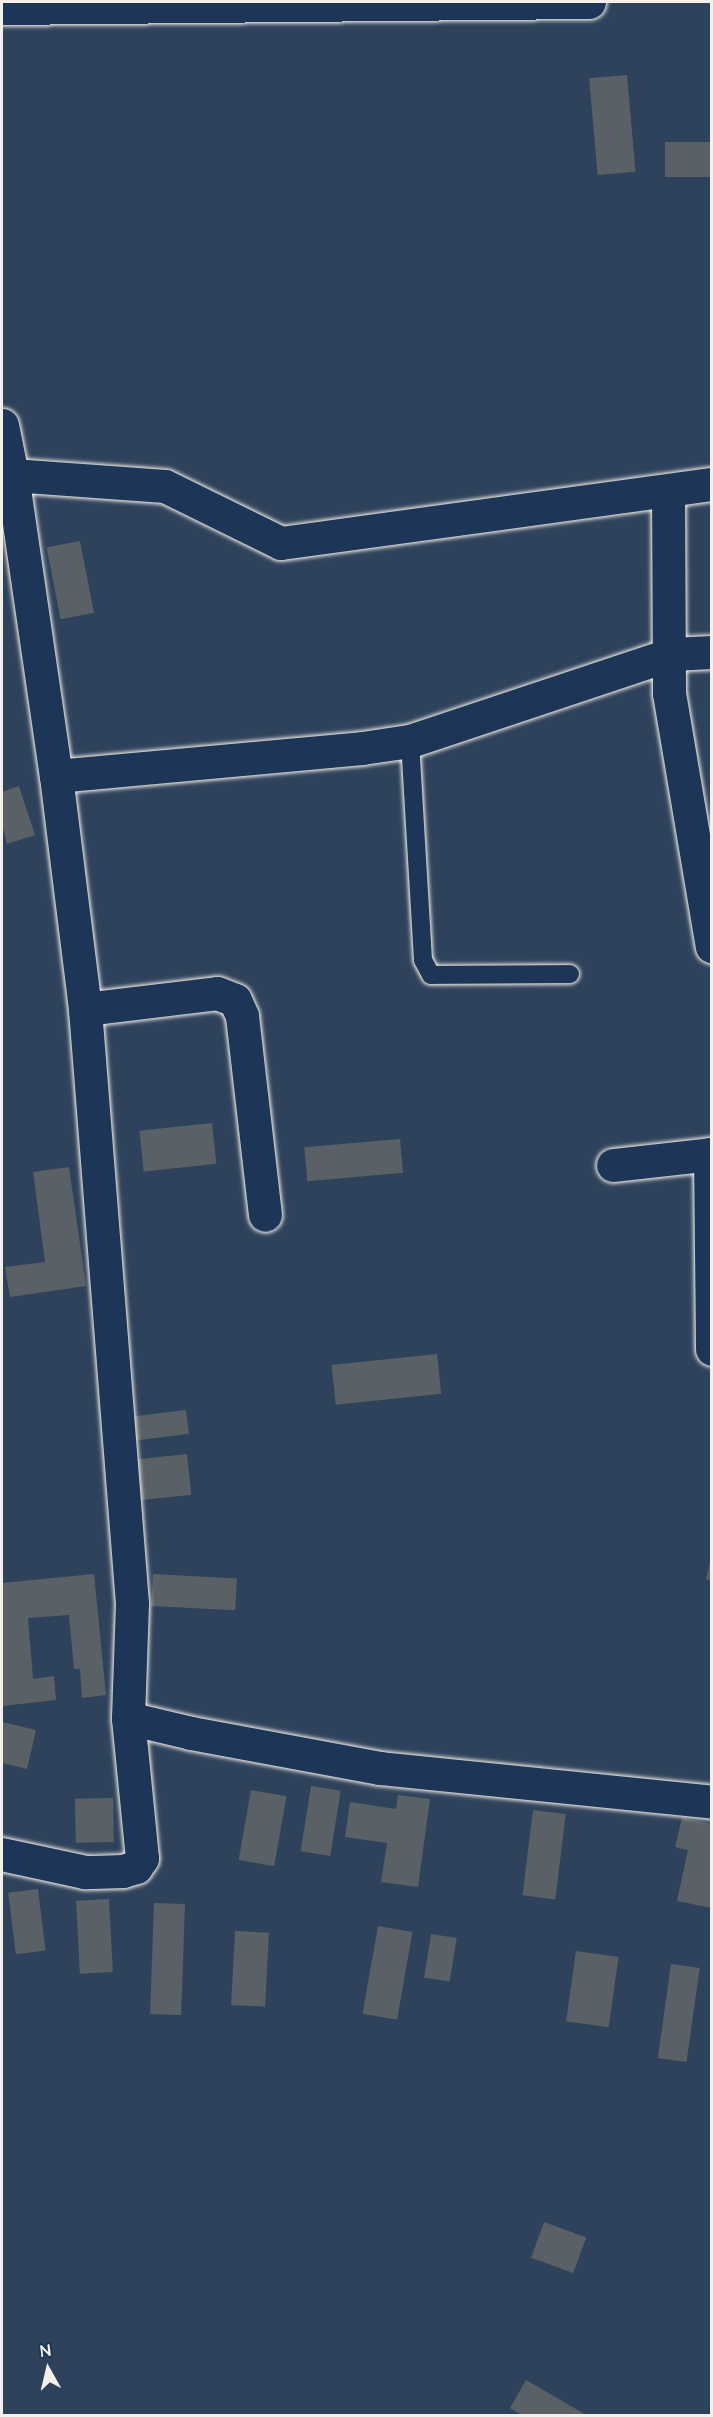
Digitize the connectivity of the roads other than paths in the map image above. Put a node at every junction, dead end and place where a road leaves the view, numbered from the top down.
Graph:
1 (589, 2) edge
2 (2, 8) edge
3 (2, 425) edge
4 (12, 475) junction
5 (711, 484) edge
6 (668, 491) junction
7 (711, 651) edge
8 (671, 654) junction
9 (410, 741) junction
10 (56, 776) junction
11 (711, 946) edge
12 (570, 974) dead end
13 (85, 1009) junction
14 (711, 1154) edge
15 (613, 1165) dead end
16 (265, 1215) dead end
17 (711, 1348) edge
18 (128, 1718) junction
19 (711, 1802) edge
20 (2, 1854) edge

1 - 2 street
3 - 4 street
4 - 6 street
4 - 10 street
5 - 6 street
6 - 8 street
7 - 8 street
8 - 9 street
8 - 11 street
9 - 10 street
9 - 12 lane
10 - 13 street
13 - 16 street
13 - 18 street
14 - 15 street
14 - 17 street
18 - 19 street
18 - 20 street

